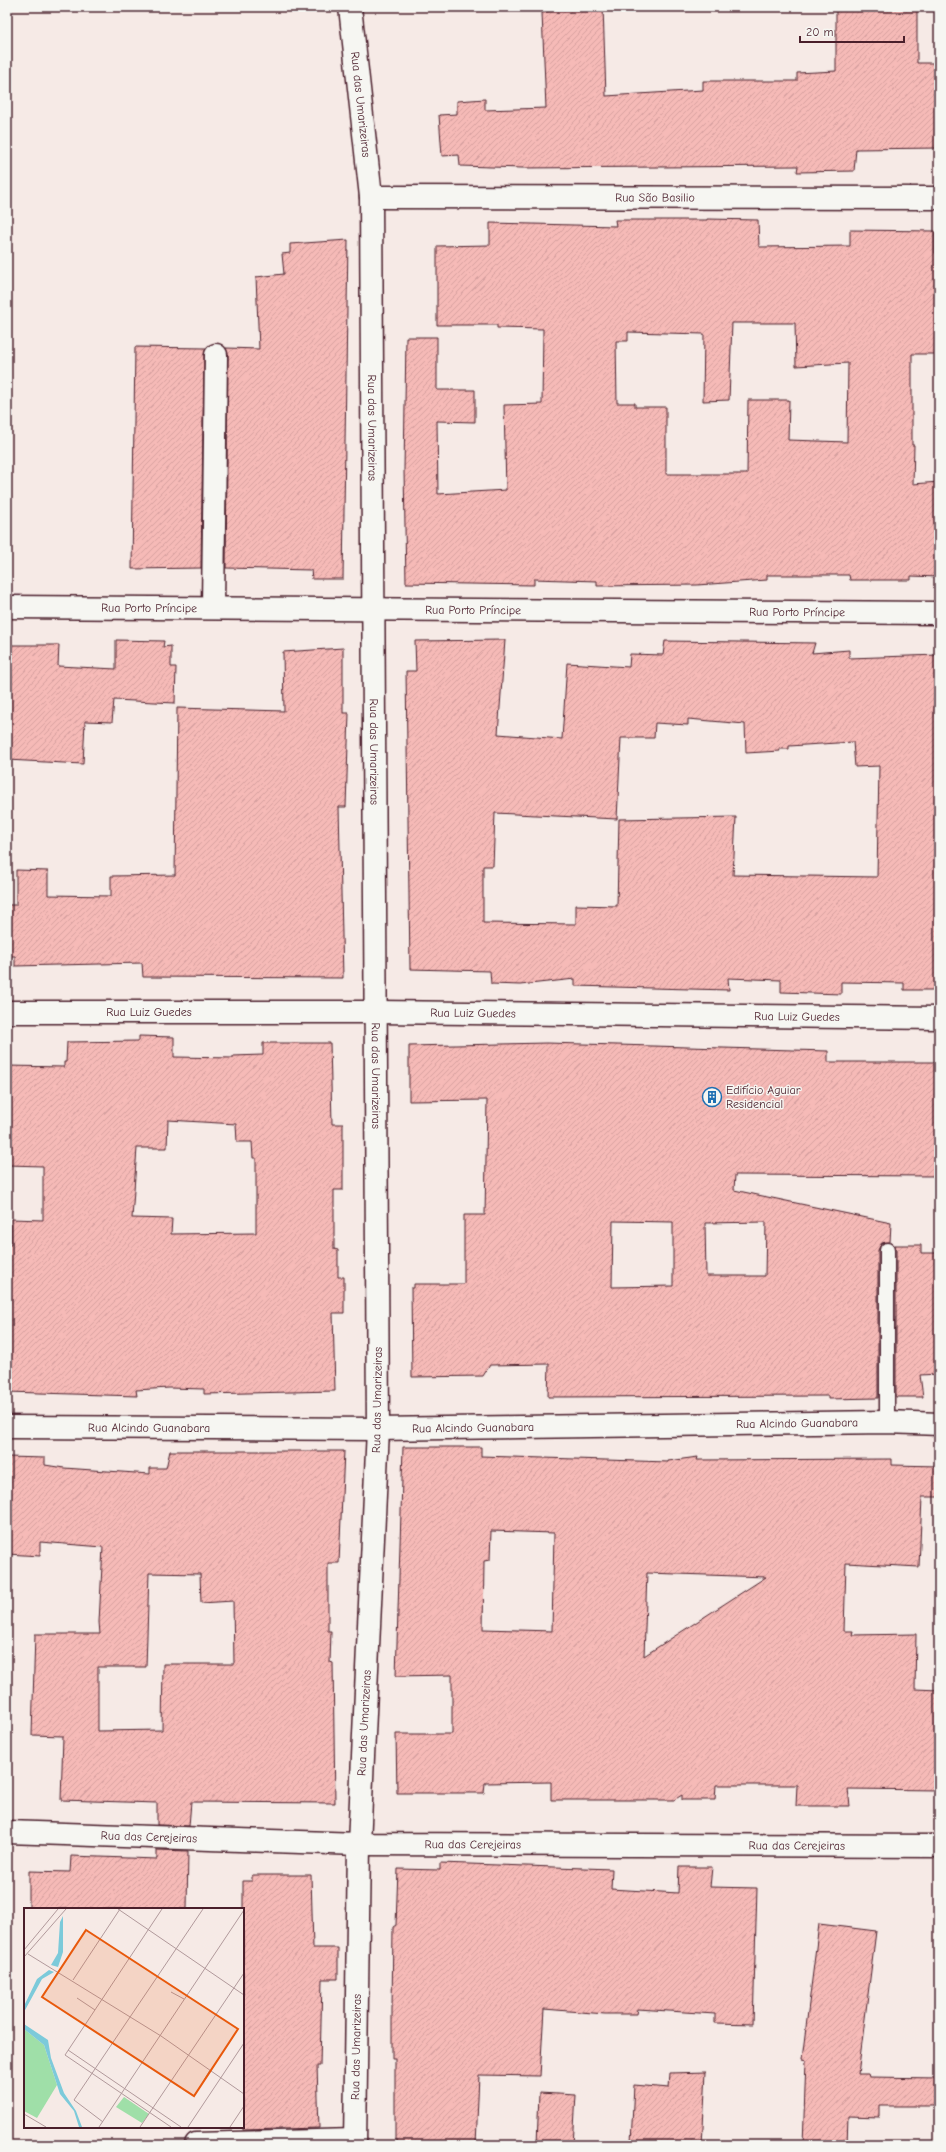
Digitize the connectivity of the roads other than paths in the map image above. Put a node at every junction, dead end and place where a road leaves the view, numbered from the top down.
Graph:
1 (350, 7) edge
2 (371, 196) junction
3 (939, 198) edge
4 (216, 355) dead end
5 (7, 607) edge
6 (213, 607) junction
7 (373, 608) junction
8 (939, 613) edge
9 (7, 1012) edge
10 (377, 1012) junction
11 (939, 1018) edge
12 (888, 1250) dead end
13 (888, 1422) junction
14 (939, 1424) edge
15 (7, 1427) edge
16 (378, 1429) junction
17 (7, 1832) edge
18 (359, 1844) junction
19 (939, 1846) edge
20 (355, 2142) edge
21 (196, 2144) edge

1 - 2 street, Rua das Umarizeiras
2 - 3 street, Rua São Basilio
2 - 7 street, Rua das Umarizeiras
4 - 6 street
5 - 6 street, Rua Porto Príncipe
6 - 7 street, Rua Porto Príncipe
7 - 8 street, Rua Porto Príncipe
7 - 10 street, Rua das Umarizeiras
9 - 10 street, Rua Luiz Guedes
10 - 11 street, Rua Luiz Guedes
10 - 16 street, Rua das Umarizeiras
12 - 13 lane
13 - 14 street, Rua Alcindo Guanabara
13 - 16 street, Rua Alcindo Guanabara
15 - 16 street, Rua Alcindo Guanabara
16 - 18 street, Rua das Umarizeiras
17 - 18 street, Rua das Cerejeiras
18 - 19 street, Rua das Cerejeiras
18 - 20 street, Rua das Umarizeiras
20 - 21 street

